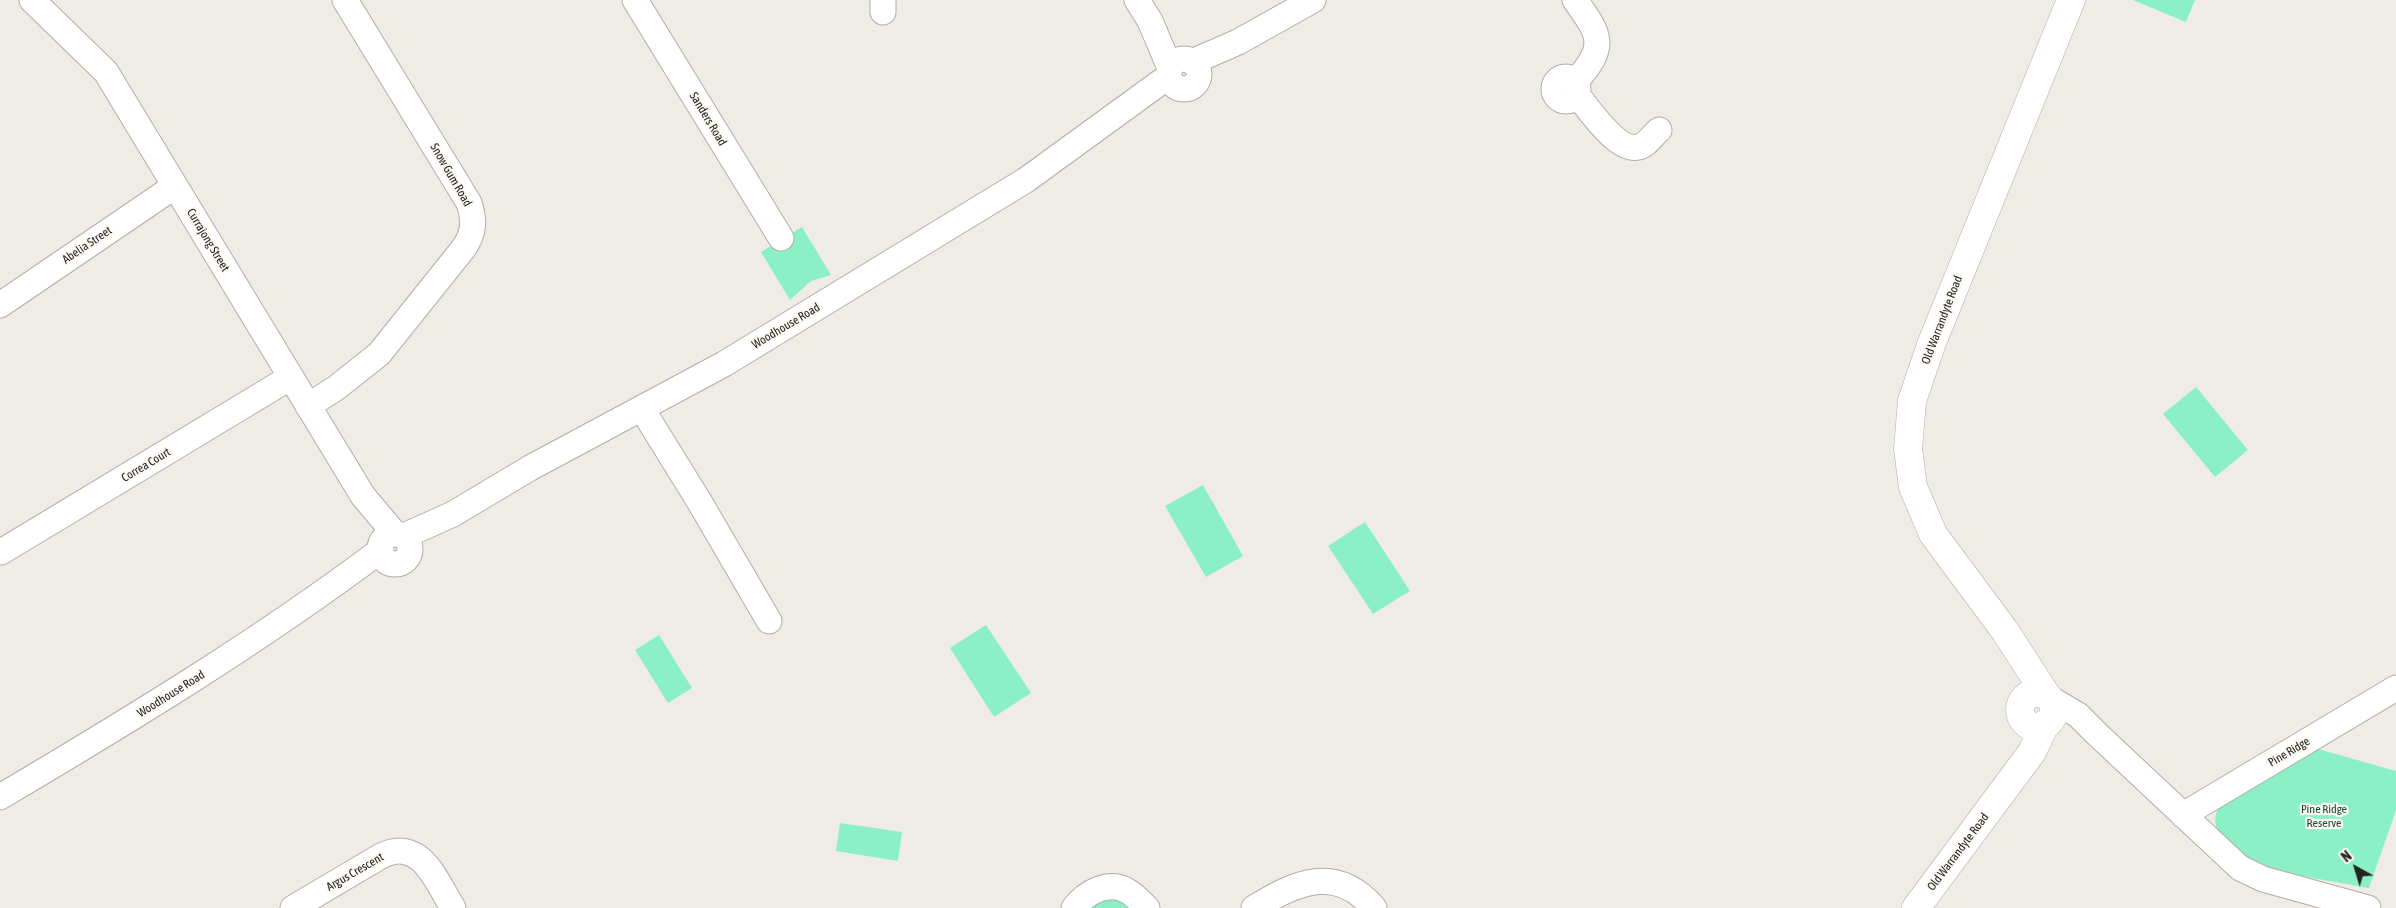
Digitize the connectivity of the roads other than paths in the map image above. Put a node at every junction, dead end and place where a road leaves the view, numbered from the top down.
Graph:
1 (32, 0) edge
2 (345, 0) edge
3 (635, 0) edge
4 (1313, 0) edge
5 (1575, 0) edge
6 (2071, 0) edge
7 (1144, 10) edge
8 (1182, 72) junction
9 (1659, 130) dead end
10 (175, 186) junction
11 (781, 238) dead end
12 (0, 305) edge
13 (301, 393) junction
14 (642, 409) junction
15 (393, 546) junction
16 (1, 552) edge
17 (769, 622) dead end
18 (2396, 688) edge
19 (2038, 710) junction
20 (0, 797) edge
21 (2183, 815) junction
22 (293, 908) edge
23 (453, 908) edge
24 (1074, 908) edge
25 (1147, 908) edge
26 (1254, 908) edge
27 (1374, 908) edge
28 (1916, 908) edge
29 (2368, 908) edge

1 - 10 street, Currajong Street
2 - 13 street, Snow Gum Road
3 - 11 street, Sanders Road
4 - 8 street, Woodhouse Road
5 - 9 street
6 - 19 main road, Old Warrandyte Road
7 - 8 street
8 - 14 street, Woodhouse Road
10 - 12 street, Abelia Street
10 - 13 street, Currajong Street
13 - 15 street, Currajong Street
13 - 16 street, Correa Court
14 - 15 street, Woodhouse Road
14 - 17 street
15 - 20 street, Woodhouse Road
18 - 21 street, Pine Ridge
19 - 21 street
19 - 28 main road, Old Warrandyte Road
21 - 29 street
22 - 23 street, Argus Crescent
24 - 25 street
26 - 27 street

